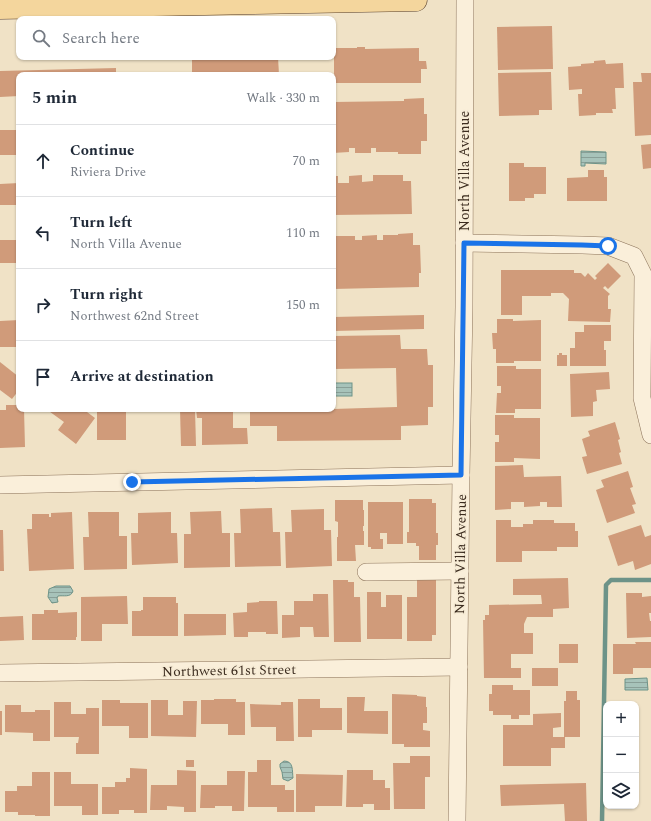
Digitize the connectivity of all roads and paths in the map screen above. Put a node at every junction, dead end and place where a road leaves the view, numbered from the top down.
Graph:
1 (416, 0) edge
2 (465, 0) edge
3 (46, 4) edge
4 (0, 8) edge
5 (464, 243) junction
6 (651, 435) edge
7 (461, 475) junction
8 (0, 485) edge
9 (460, 571) junction
10 (366, 572) dead end
11 (459, 667) junction
12 (0, 673) edge
13 (457, 821) edge

1 - 3 main road
2 - 5 street, North Villa Avenue
3 - 4 main road
5 - 6 street
5 - 7 street, North Villa Avenue
7 - 8 street
7 - 9 street, North Villa Avenue
9 - 10 street
9 - 11 street, North Villa Avenue
11 - 12 street, Northwest 61st Street
11 - 13 street, North Villa Avenue

